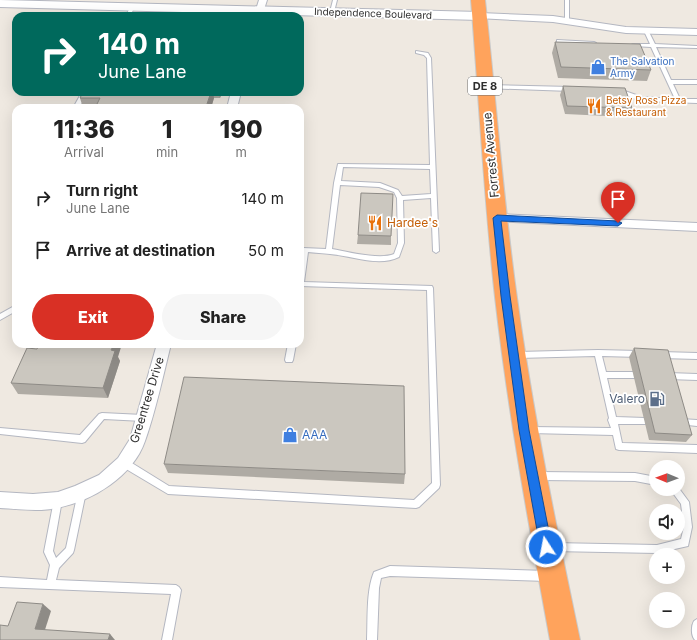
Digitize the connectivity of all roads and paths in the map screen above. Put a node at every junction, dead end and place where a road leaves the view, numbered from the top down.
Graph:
1 (478, 0) edge
2 (567, 0) edge
3 (0, 2) edge
4 (333, 6) edge
5 (260, 8) edge
6 (131, 11) edge
7 (480, 16) junction
8 (567, 21) junction
9 (646, 31) junction
10 (697, 32) edge
11 (559, 42) edge
12 (598, 43) edge
13 (630, 45) edge
14 (653, 46) junction
15 (697, 47) edge
16 (418, 52) dead end
17 (670, 82) junction
18 (697, 82) edge
19 (485, 87) junction
20 (576, 89) edge
21 (615, 90) edge
22 (678, 100) junction
23 (697, 101) edge
24 (433, 167) junction
25 (337, 184) junction
26 (434, 196) junction
27 (400, 198) junction
28 (497, 218) junction
29 (697, 227) edge
30 (329, 251) junction
31 (436, 251) dead end
32 (304, 257) edge
33 (304, 284) edge
34 (12, 310) edge
35 (0, 317) edge
36 (163, 348) edge
37 (292, 348) edge
38 (598, 353) junction
39 (514, 355) junction
40 (697, 356) edge
41 (290, 360) dead end
42 (603, 375) junction
43 (634, 375) dead end
44 (668, 376) edge
45 (697, 377) edge
46 (143, 418) junction
47 (612, 420) junction
48 (645, 421) dead end
49 (681, 422) edge
50 (697, 423) edge
51 (524, 430) junction
52 (0, 431) edge
53 (615, 432) junction
54 (697, 449) edge
55 (124, 463) junction
56 (533, 476) junction
57 (649, 480) edge
58 (82, 491) junction
59 (680, 496) edge
60 (0, 500) edge
61 (58, 500) junction
62 (546, 547) junction
63 (55, 565) junction
64 (552, 576) junction
65 (0, 582) edge
66 (50, 584) junction
67 (697, 624) edge
68 (697, 636) edge
69 (167, 640) edge
70 (372, 640) edge
71 (565, 640) edge

1 - 7 highway, Forrest Avenue / DE 8
2 - 8 lane
3 - 6 street, Independence Boulevard
4 - 5 street, Independence Boulevard
4 - 7 street, Independence Boulevard
5 - 6 street, Independence Boulevard
7 - 8 street, Independence Boulevard
7 - 19 highway, Forrest Avenue / DE 8
8 - 9 street, Independence Boulevard
9 - 10 street, Independence Boulevard
9 - 14 lane
11 - 12 lane
13 - 14 lane
14 - 15 lane
14 - 17 lane
16 - 24 lane
17 - 18 lane
17 - 22 lane
19 - 20 lane
19 - 28 highway, Forrest Avenue / DE 8
21 - 22 lane
22 - 23 lane
24 - 25 lane
24 - 26 lane
25 - 27 lane
25 - 30 lane
26 - 27 lane
26 - 31 lane
27 - 30 lane
28 - 29 street
28 - 39 highway, Forrest Avenue / DE 8
30 - 32 lane
33 - 55 lane
34 - 35 lane
36 - 46 street, Greentree Drive
37 - 41 lane
38 - 39 lane
38 - 40 lane
38 - 42 lane
39 - 51 highway, Forrest Avenue / DE 8
42 - 43 lane
42 - 47 lane
44 - 45 lane
46 - 52 lane
46 - 55 street, Greentree Drive
47 - 48 lane
47 - 53 lane
49 - 50 lane
51 - 53 lane
51 - 56 highway, Forrest Avenue / DE 8
53 - 54 lane
55 - 58 street, Greentree Drive
56 - 57 lane
56 - 62 highway, Forrest Avenue / DE 8
58 - 61 street, Greentree Drive
58 - 63 lane
59 - 62 lane
60 - 61 street, Greentree Drive
61 - 63 lane
62 - 64 highway, Forrest Avenue / DE 8
63 - 66 lane
64 - 70 lane
64 - 71 highway, Forrest Avenue / DE 8
65 - 66 lane
66 - 69 lane
67 - 68 lane

